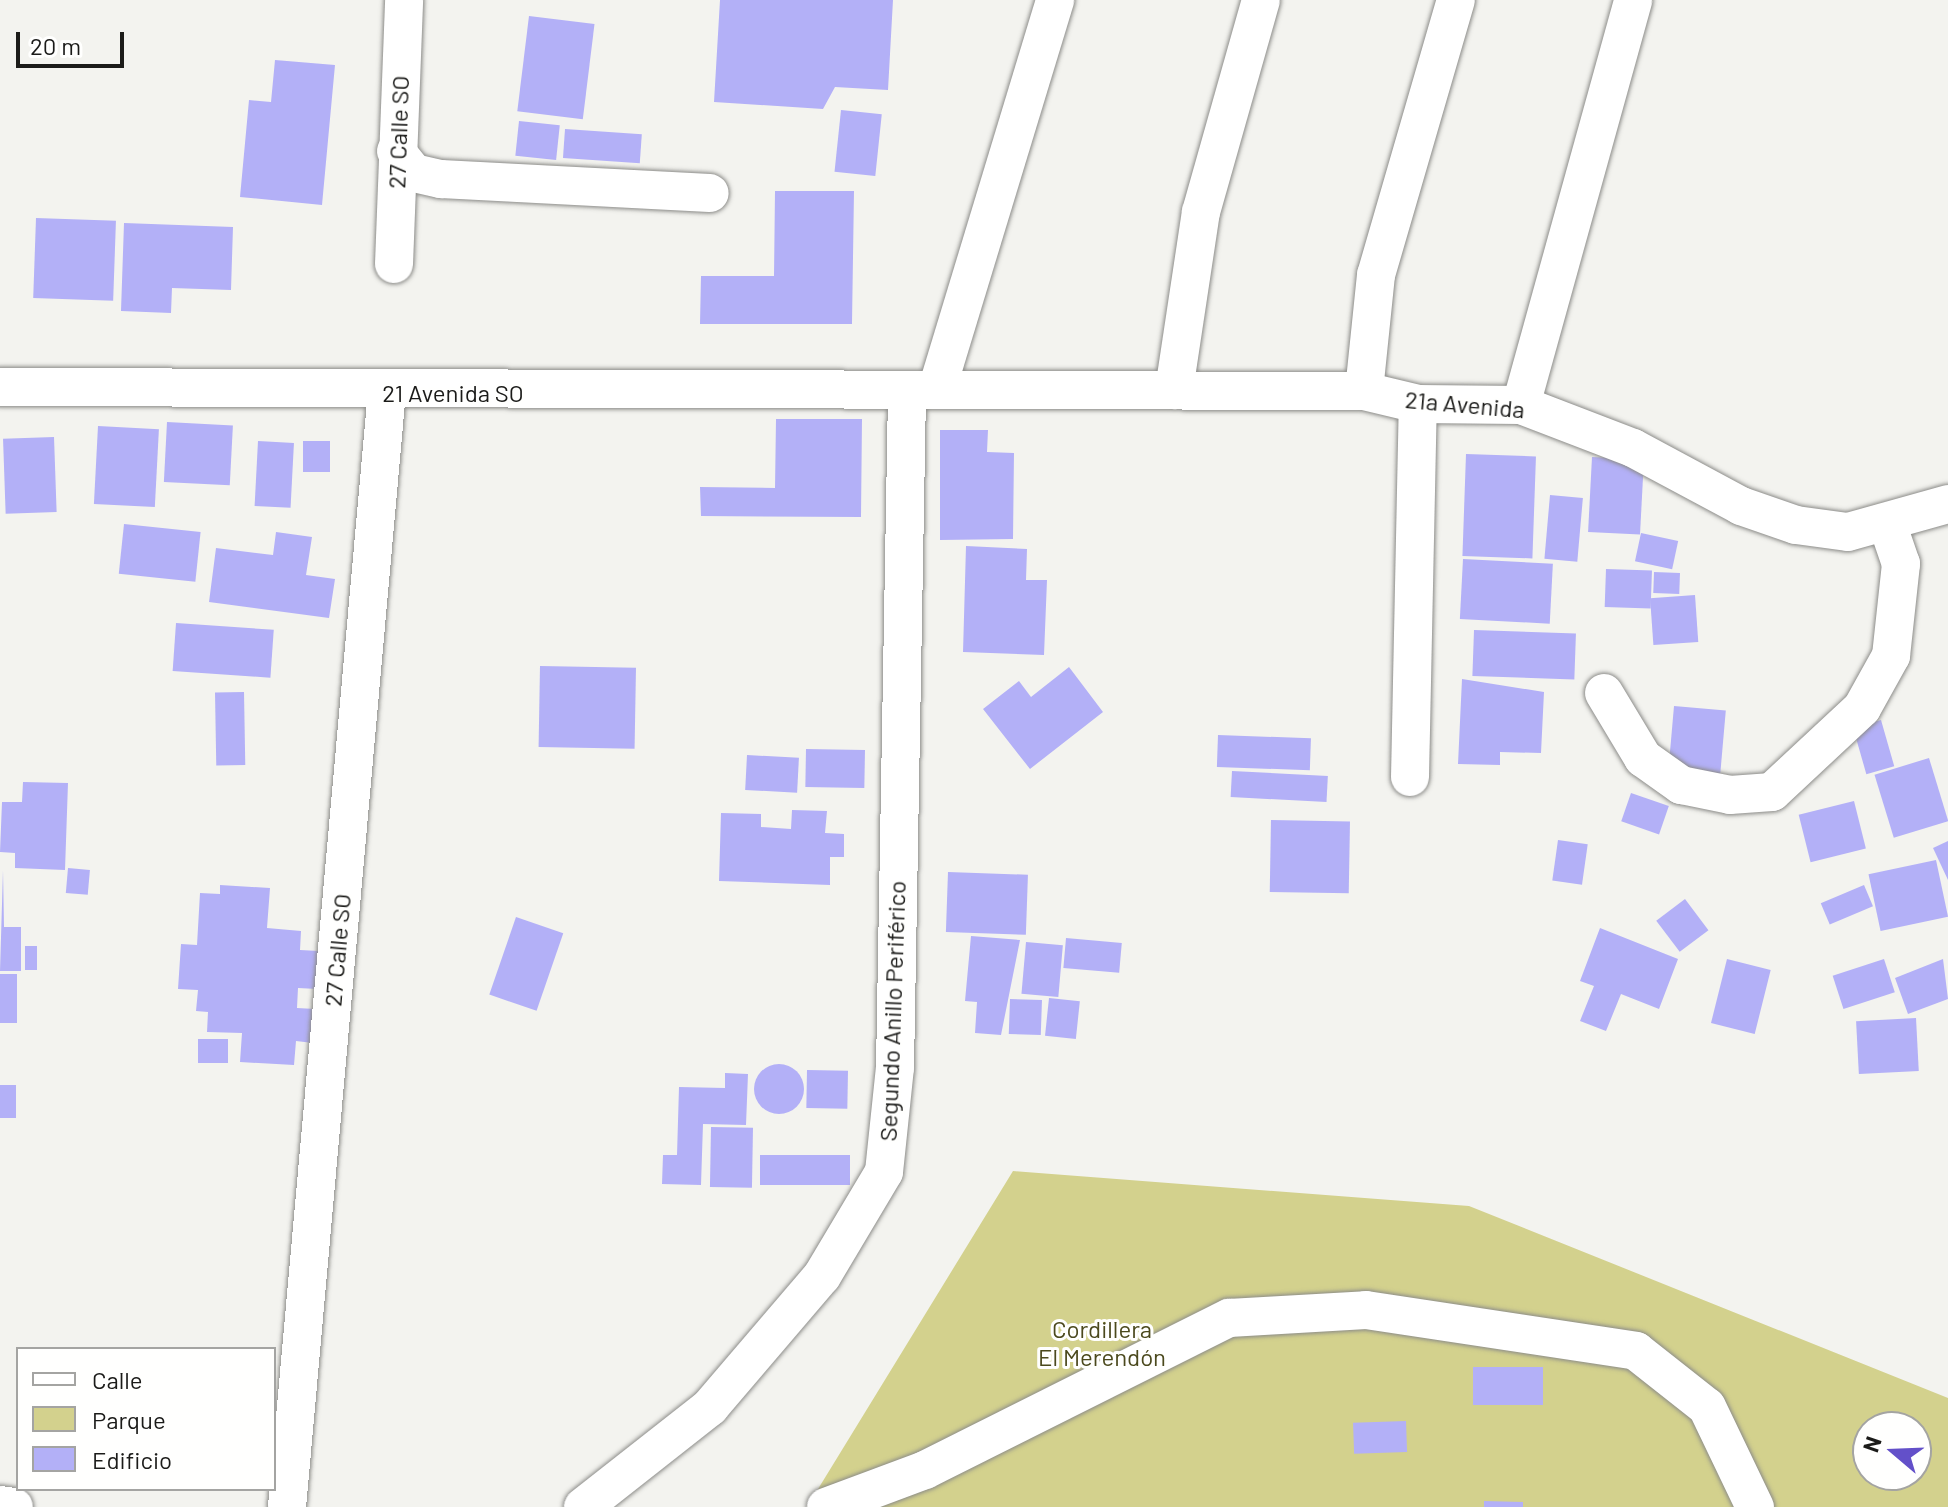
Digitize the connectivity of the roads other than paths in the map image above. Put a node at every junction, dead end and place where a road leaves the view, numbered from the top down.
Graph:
1 (404, 0) edge
2 (1055, 0) edge
3 (1261, 0) edge
4 (1456, 0) edge
5 (1633, 0) edge
6 (396, 151) junction
7 (710, 193) dead end
8 (394, 264) dead end
9 (0, 387) edge
10 (1174, 390) junction
11 (1364, 391) junction
12 (387, 392) junction
13 (922, 392) junction
14 (1418, 404) junction
15 (1521, 405) junction
16 (1948, 504) edge
17 (1888, 526) junction
18 (1604, 693) dead end
19 (1410, 777) dead end
20 (0, 1505) edge
21 (14, 1507) edge
22 (287, 1507) edge
23 (583, 1507) edge
24 (826, 1507) edge
25 (1755, 1507) edge

1 - 6 street, 27 Calle SO
2 - 13 street, Segundo Anillo Periférico
3 - 10 street
4 - 11 street
5 - 15 street
6 - 7 street
6 - 8 street, 27 Calle SO
9 - 12 street, 21 Avenida SO
10 - 11 street, 21a Avenida
10 - 13 street, 21a Avenida
11 - 14 street, 21a Avenida
12 - 13 street, 21 Avenida SO
12 - 22 street, 27 Calle SO
13 - 23 street, Segundo Anillo Periférico
14 - 15 street, 21a Avenida
14 - 19 street
15 - 17 street, 21a Avenida
16 - 17 street, 21a Avenida
17 - 18 street
20 - 21 street
24 - 25 street

